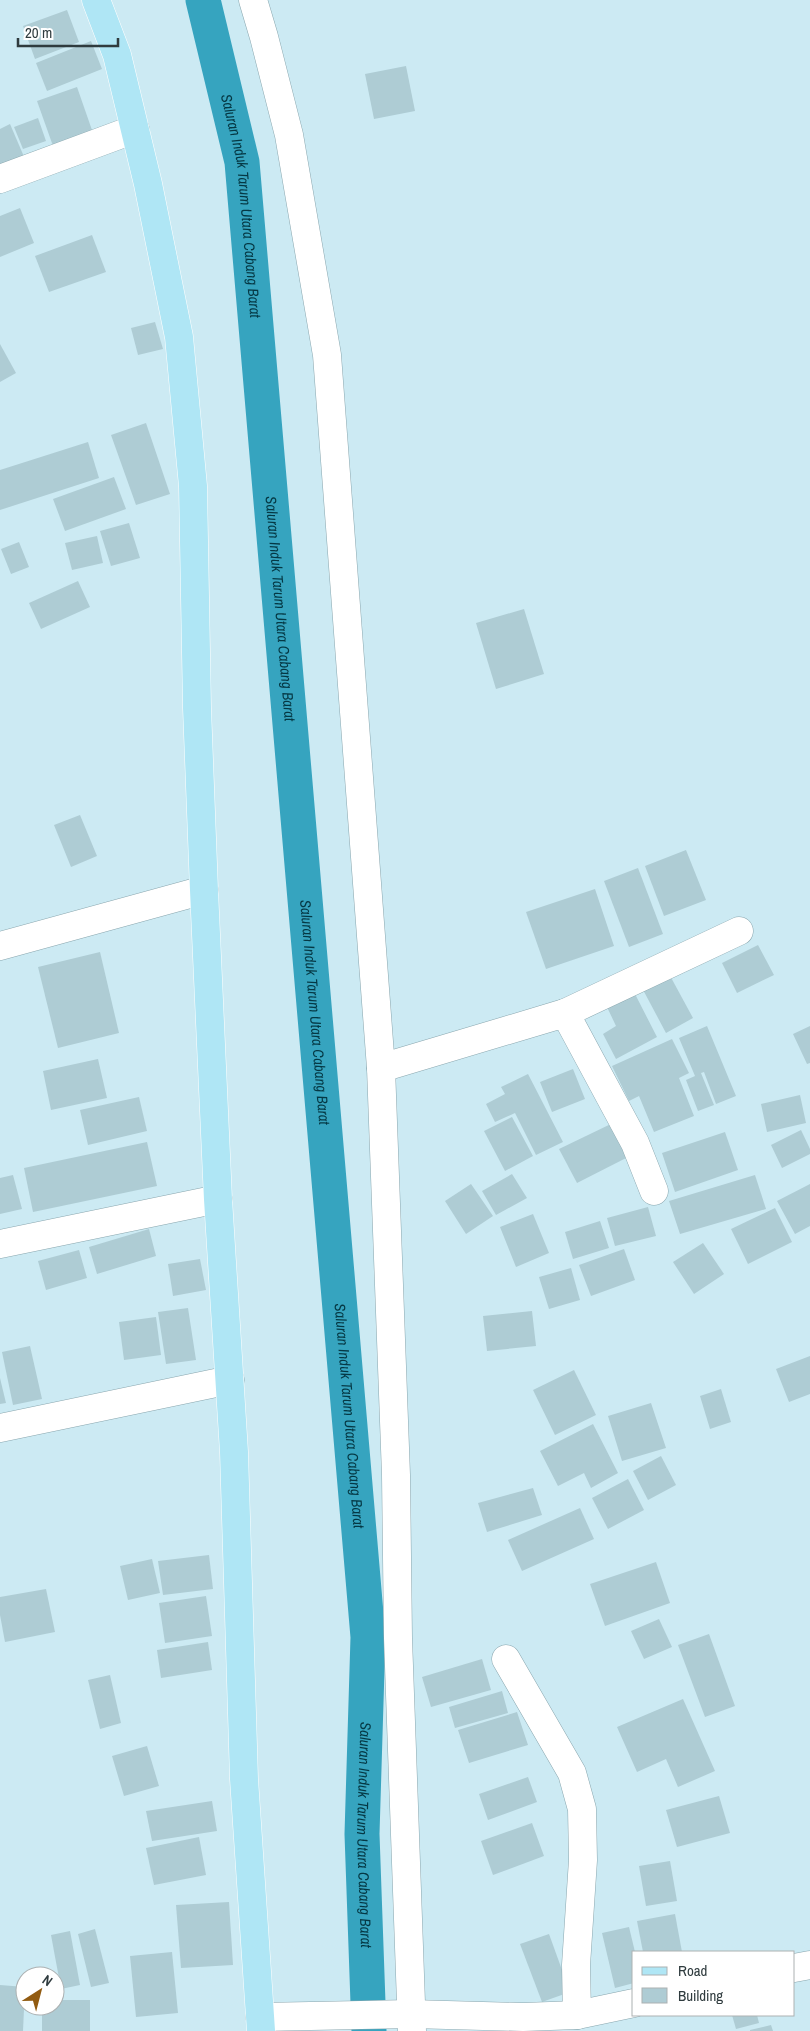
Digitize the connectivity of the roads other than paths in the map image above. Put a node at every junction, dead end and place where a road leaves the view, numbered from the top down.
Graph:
1 (96, 0) edge
2 (253, 0) edge
3 (135, 129) junction
4 (0, 179) edge
5 (204, 890) junction
6 (739, 931) dead end
7 (0, 946) edge
8 (565, 1013) junction
9 (381, 1068) junction
10 (654, 1191) dead end
11 (218, 1199) junction
12 (0, 1244) edge
13 (230, 1380) junction
14 (0, 1428) edge
15 (506, 1659) dead end
16 (810, 1965) edge
17 (795, 1968) edge
18 (632, 2003) edge
19 (577, 2015) junction
20 (403, 2020) edge
21 (261, 2024) edge
22 (523, 2024) edge

1 - 3 main road
2 - 9 street
3 - 4 street
3 - 5 main road
5 - 7 street
5 - 11 main road
6 - 8 street
8 - 9 street
8 - 10 street
9 - 20 street
11 - 12 street
11 - 13 main road
13 - 14 street
13 - 21 main road
15 - 19 street
16 - 17 street
18 - 19 street
19 - 22 street
20 - 21 street
20 - 22 street

